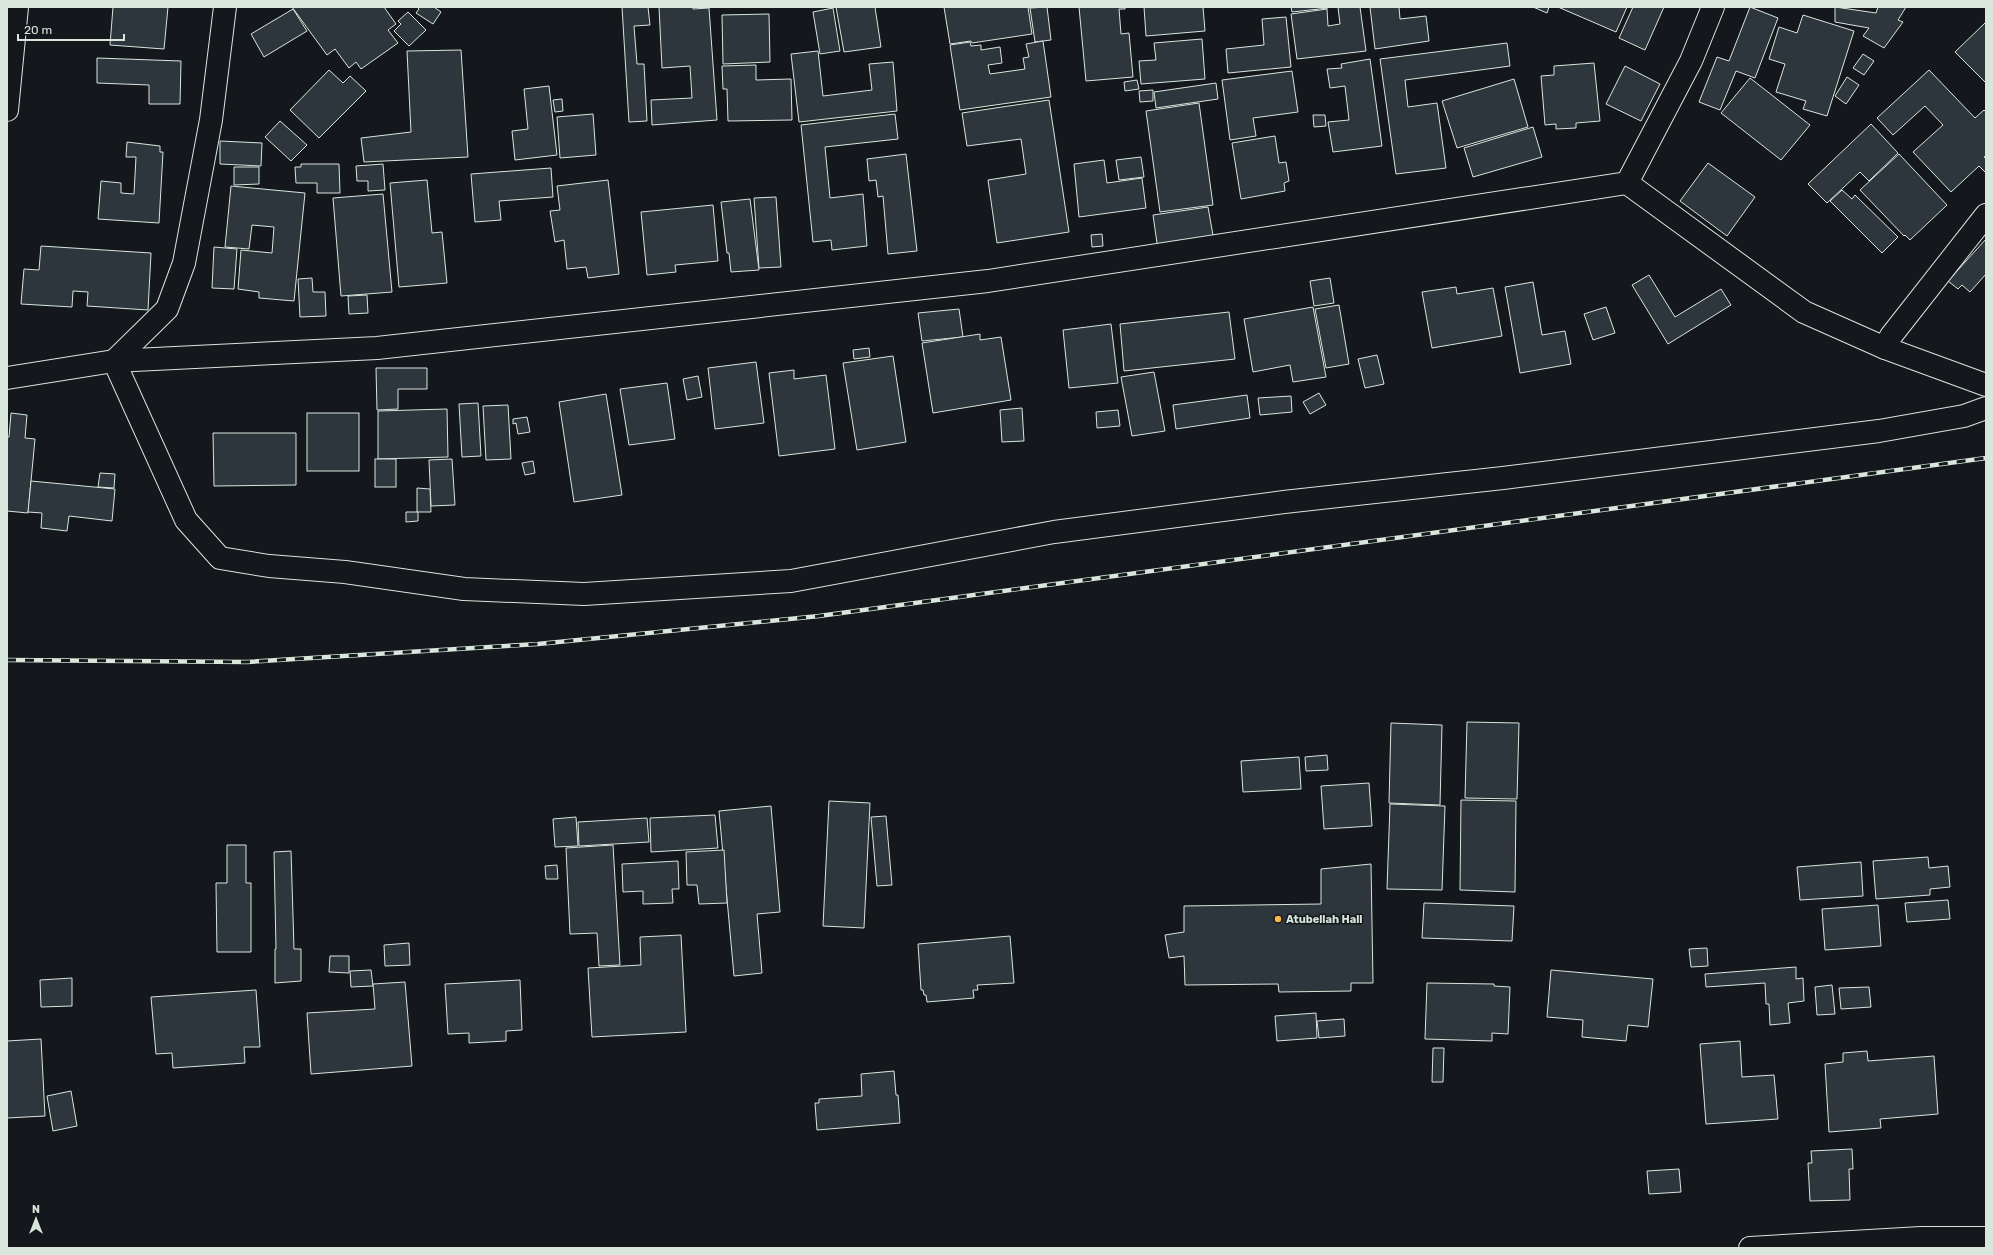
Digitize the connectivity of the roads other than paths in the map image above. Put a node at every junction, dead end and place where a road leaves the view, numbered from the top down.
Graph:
1 (14, 7) edge
2 (225, 7) edge
3 (1713, 7) edge
4 (7, 110) edge
5 (1627, 183) junction
6 (1986, 215) edge
7 (1885, 348) junction
8 (114, 360) junction
9 (7, 378) edge
10 (1986, 386) edge
11 (1986, 408) edge
12 (1986, 1238) edge
13 (1750, 1248) edge

1 - 4 street
2 - 8 street
3 - 5 street
5 - 7 street
5 - 8 street
6 - 7 street
7 - 10 street
8 - 9 street
8 - 11 street
12 - 13 street

